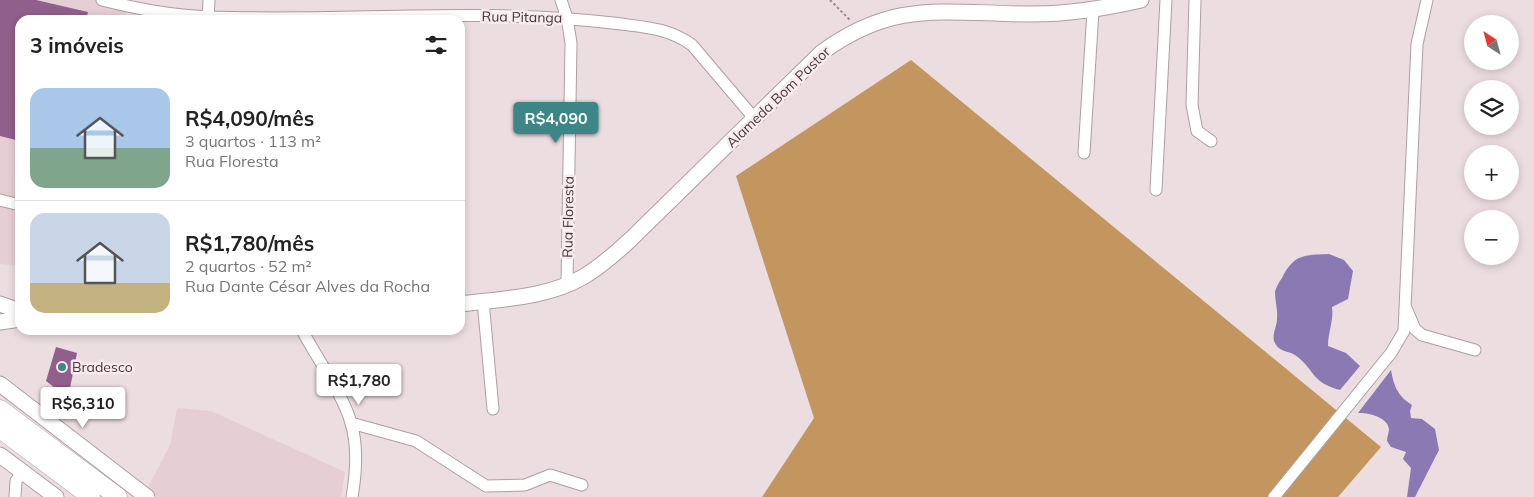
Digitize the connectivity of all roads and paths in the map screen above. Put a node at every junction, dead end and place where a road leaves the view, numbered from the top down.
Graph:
1 (102, 0) edge
2 (209, 0) edge
3 (561, 0) edge
4 (830, 0) edge
5 (1141, 0) edge
6 (1166, 0) edge
7 (1195, 0) edge
8 (1427, 0) edge
9 (1083, 7) edge
10 (183, 15) edge
11 (208, 15) edge
12 (465, 18) edge
13 (568, 18) junction
14 (857, 29) junction
15 (754, 118) junction
16 (1211, 141) dead end
17 (1084, 152) dead end
18 (1156, 190) dead end
19 (0, 200) edge
20 (15, 204) edge
21 (567, 285) junction
22 (483, 301) junction
23 (465, 303) edge
24 (0, 304) edge
25 (1406, 307) junction
26 (15, 309) edge
27 (15, 320) edge
28 (0, 322) edge
29 (305, 335) edge
30 (1475, 350) dead end
31 (0, 384) edge
32 (0, 409) edge
33 (493, 409) dead end
34 (351, 423) junction
35 (0, 429) edge
36 (0, 455) edge
37 (22, 472) junction
38 (582, 485) dead end
39 (15, 497) edge
40 (56, 497) edge
41 (91, 497) edge
42 (118, 497) edge
43 (147, 497) edge
44 (352, 497) edge
45 (1274, 497) edge

1 - 10 street, Rua Pitanga
2 - 11 street
3 - 13 street, Rua Floresta
4 - 14 path
5 - 9 main road, Alameda Bom Pastor
6 - 18 street
7 - 16 street
8 - 25 street
9 - 14 main road, Alameda Bom Pastor
9 - 17 street
12 - 13 street, Rua Pitanga
13 - 15 street, Rua Pitanga
13 - 21 street, Rua Floresta
14 - 15 main road, Alameda Bom Pastor
15 - 21 main road, Alameda Bom Pastor
19 - 20 street
21 - 22 main road, Alameda Bom Pastor
22 - 23 main road, Alameda Bom Pastor
22 - 33 street
24 - 26 main road
25 - 30 street
25 - 45 street
27 - 28 main road
29 - 34 street
31 - 43 main road
32 - 42 highway
34 - 38 street
34 - 44 street
35 - 41 highway
36 - 37 main road
37 - 39 street
37 - 40 main road

